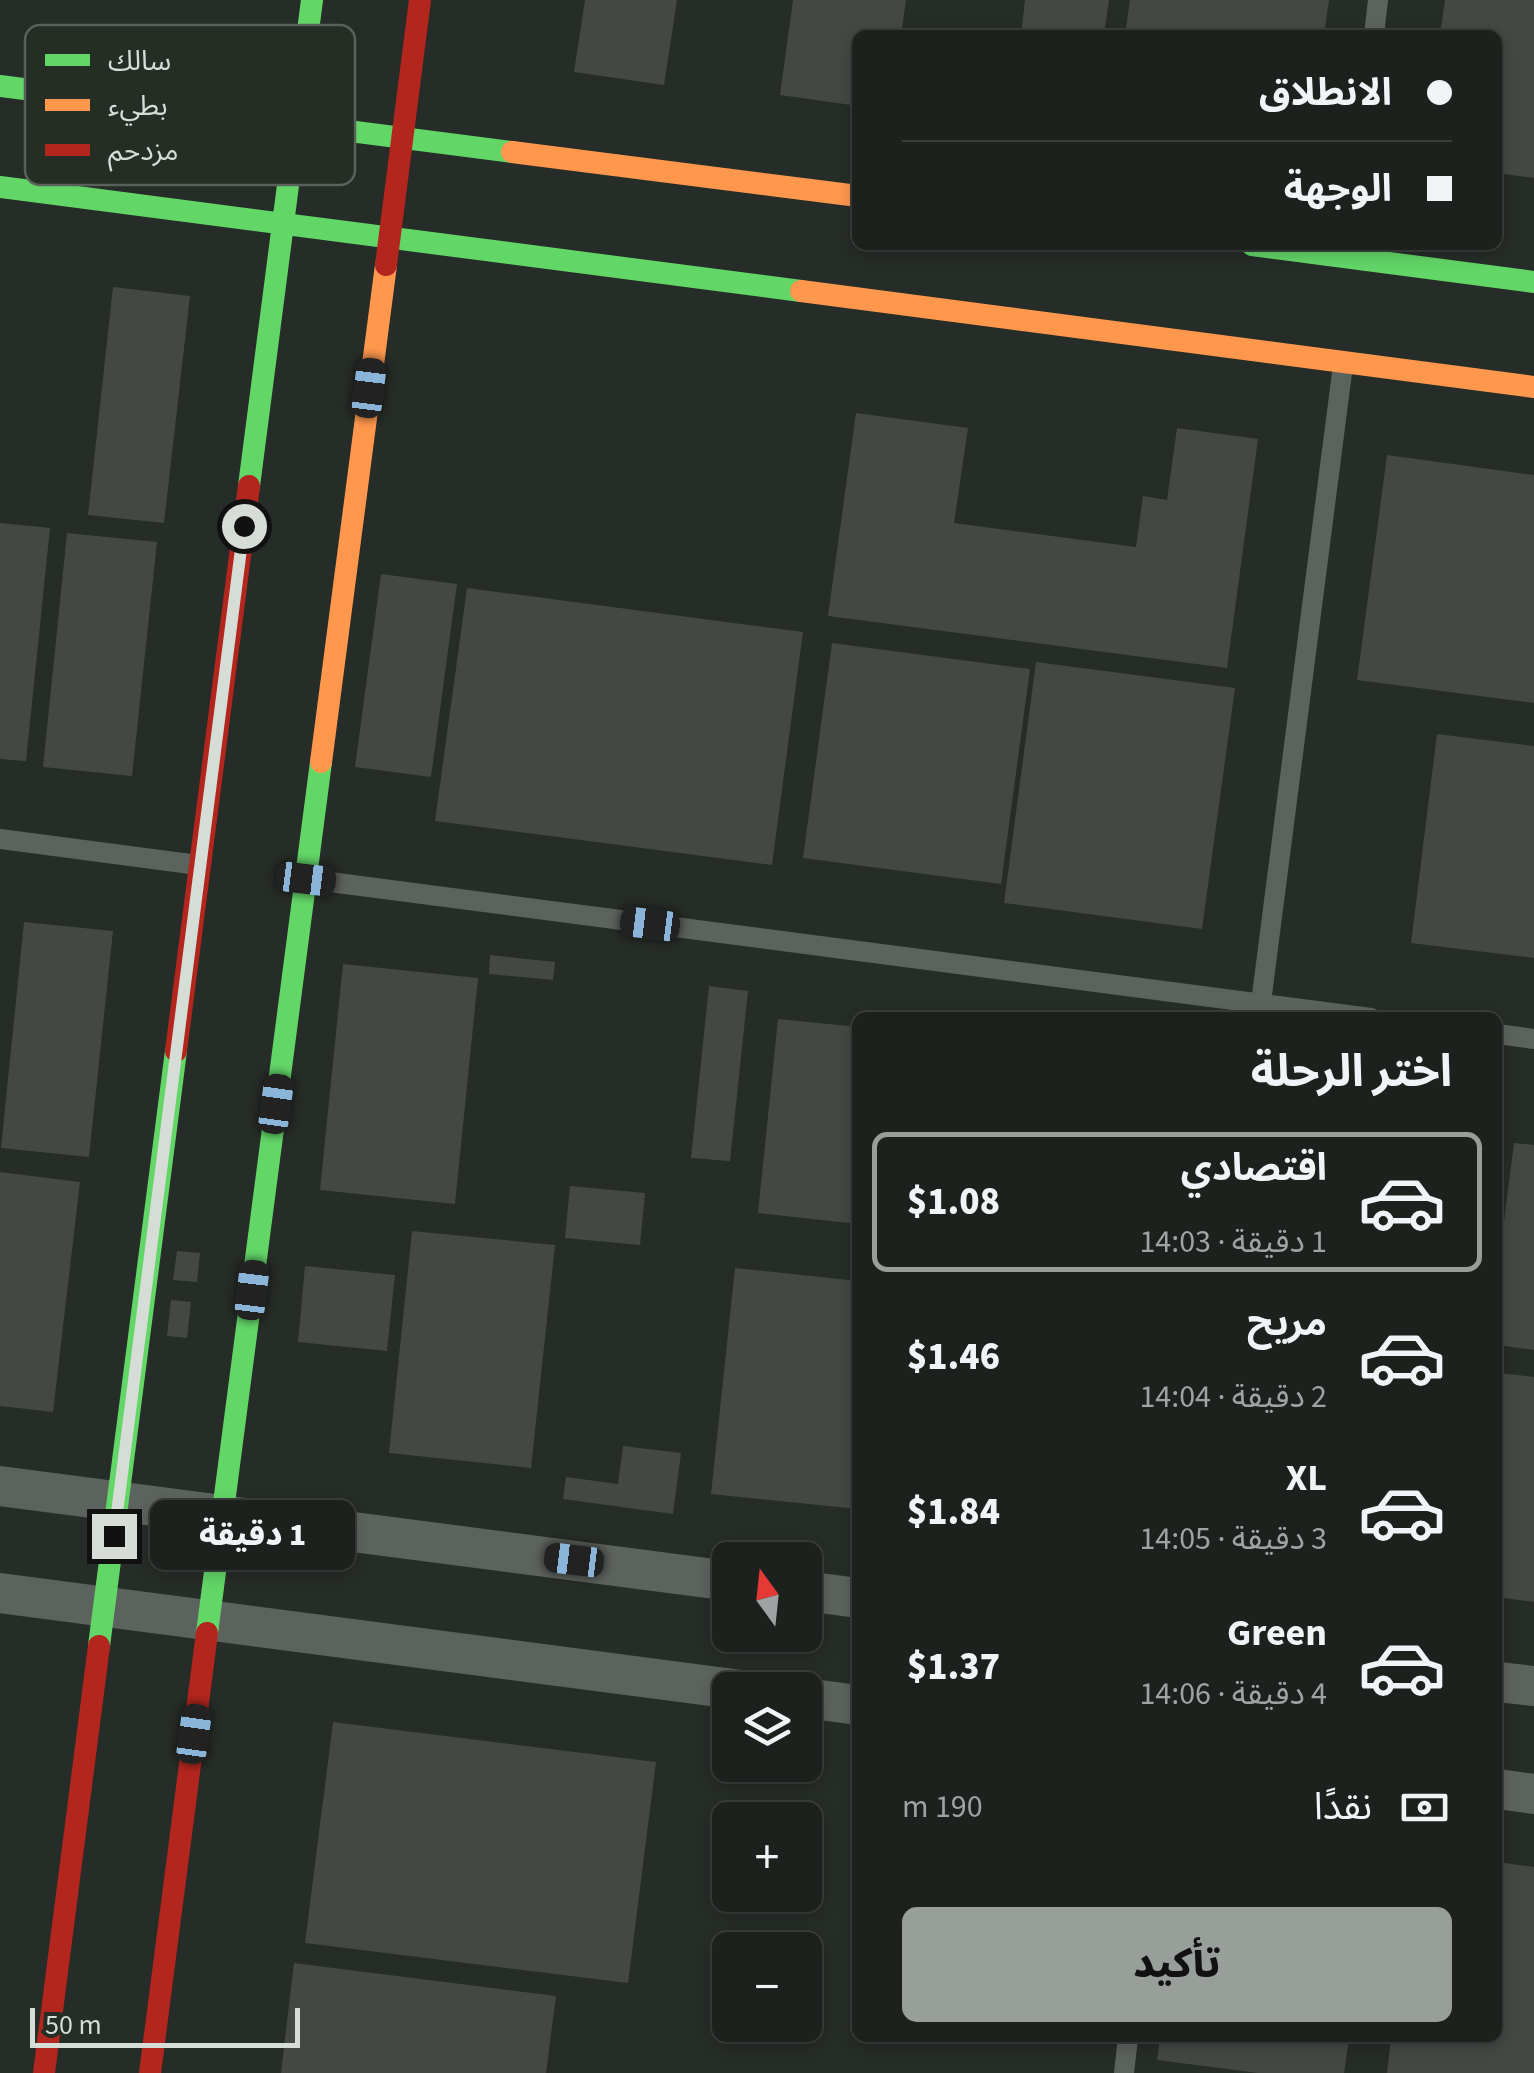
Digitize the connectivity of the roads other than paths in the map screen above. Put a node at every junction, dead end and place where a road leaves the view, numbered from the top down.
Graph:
1 (312, 0) edge
2 (420, 0) edge
3 (1378, 0) edge
4 (309, 25) edge
5 (1375, 30) edge
6 (0, 86) edge
7 (25, 89) edge
8 (355, 132) edge
9 (402, 138) junction
10 (288, 185) edge
11 (0, 187) edge
12 (852, 195) edge
13 (283, 224) junction
14 (389, 238) junction
15 (1348, 251) edge
16 (1534, 282) edge
17 (1344, 362) junction
18 (1534, 388) edge
19 (0, 839) edge
20 (200, 865) junction
21 (306, 879) junction
22 (1260, 1010) edge
23 (1288, 1012) edge
24 (1502, 1035) edge
25 (1534, 1039) edge
26 (0, 1486) edge
27 (118, 1501) junction
28 (223, 1515) junction
29 (712, 1579) edge
30 (0, 1593) edge
31 (822, 1593) edge
32 (852, 1597) edge
33 (104, 1606) junction
34 (209, 1620) junction
35 (1502, 1682) edge
36 (712, 1686) edge
37 (1534, 1686) edge
38 (822, 1700) edge
39 (852, 1704) edge
40 (1502, 1790) edge
41 (1534, 1794) edge
42 (1128, 2042) edge
43 (44, 2073) edge
44 (150, 2073) edge
45 (1124, 2073) edge

1 - 4 street
2 - 9 street
3 - 5 lane
6 - 7 street
8 - 9 street
9 - 12 street
9 - 14 street
10 - 13 street
11 - 13 street
13 - 14 street
13 - 20 street
14 - 17 street
14 - 21 street
15 - 16 street
17 - 18 street
17 - 22 lane
19 - 20 lane
20 - 27 street
21 - 22 lane
21 - 28 street
22 - 23 lane
24 - 25 lane
26 - 27 street
27 - 28 street
27 - 33 street
28 - 29 street
28 - 34 street
30 - 33 street
31 - 32 street
33 - 34 street
33 - 43 street
34 - 36 street
34 - 44 street
35 - 37 street
38 - 39 street
40 - 41 street
42 - 45 lane

